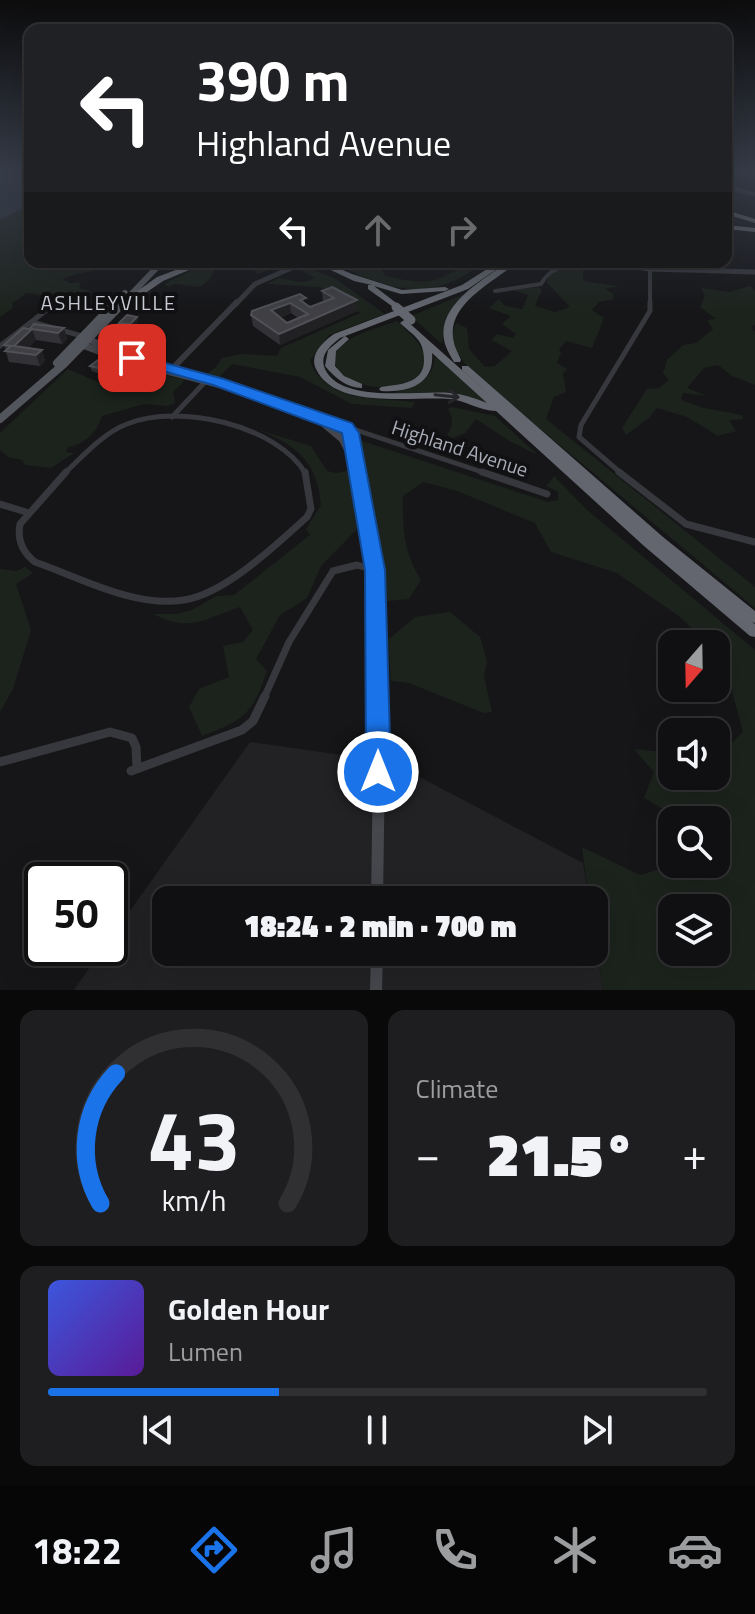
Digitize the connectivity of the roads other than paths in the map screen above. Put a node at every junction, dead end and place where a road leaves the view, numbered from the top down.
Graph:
1 (732, 226) edge
2 (755, 227) edge
3 (150, 268) edge
4 (157, 268) edge
5 (188, 268) edge
6 (297, 268) edge
7 (321, 268) edge
8 (327, 268) edge
9 (496, 268) edge
10 (503, 268) edge
11 (548, 268) edge
12 (596, 268) edge
13 (624, 268) edge
14 (641, 268) edge
15 (650, 269) junction
16 (755, 272) edge
17 (353, 276) junction
18 (484, 279) junction
19 (495, 291) dead end
20 (125, 303) junction
21 (393, 308) junction
22 (48, 309) dead end
23 (407, 321) junction
24 (32, 322) junction
25 (83, 341) junction
26 (425, 342) junction
27 (0, 346) edge
28 (457, 360) junction
29 (171, 370) junction
30 (205, 382) junction
31 (226, 386) junction
32 (0, 413) edge
33 (308, 414) junction
34 (172, 417) junction
35 (0, 419) edge
36 (511, 420) junction
37 (351, 430) junction
38 (339, 436) junction
39 (358, 470) junction
40 (547, 494) dead end
41 (0, 504) edge
42 (26, 512) junction
43 (755, 542) edge
44 (375, 570) junction
45 (755, 618) edge
46 (755, 632) edge
47 (0, 762) edge
48 (377, 886) edge
49 (377, 966) edge
50 (376, 990) edge

1 - 2 highway
3 - 25 main road
4 - 20 main road
5 - 20 highway
6 - 29 street
7 - 21 highway
8 - 17 highway
9 - 18 highway
10 - 18 highway
11 - 19 street
12 - 13 street
14 - 15 street
15 - 16 street
15 - 43 street
17 - 18 highway
17 - 21 highway
18 - 26 highway
18 - 28 highway
18 -> 36 highway
20 - 25 main road
21 - 23 highway
22 - 24 street
23 - 26 highway
23 - 28 highway
24 - 25 street
24 - 27 street
25 - 29 main road, Highland Avenue
25 - 32 main road
25 - 35 main road
26 - 36 highway
28 - 45 highway
29 - 30 main road, Highland Avenue
29 - 31 main road, Highland Avenue
30 - 31 main road, Highland Avenue
30 - 34 street
31 - 33 main road, Highland Avenue
33 - 37 main road, Highland Avenue
33 - 38 main road
34 - 42 street
34 - 42 street
36 - 46 highway
37 - 38 main road
37 - 39 main road
37 - 40 street, Highland Avenue
38 - 39 main road
39 - 44 main road
41 - 42 street
44 - 47 street
44 - 48 main road
49 - 50 main road

